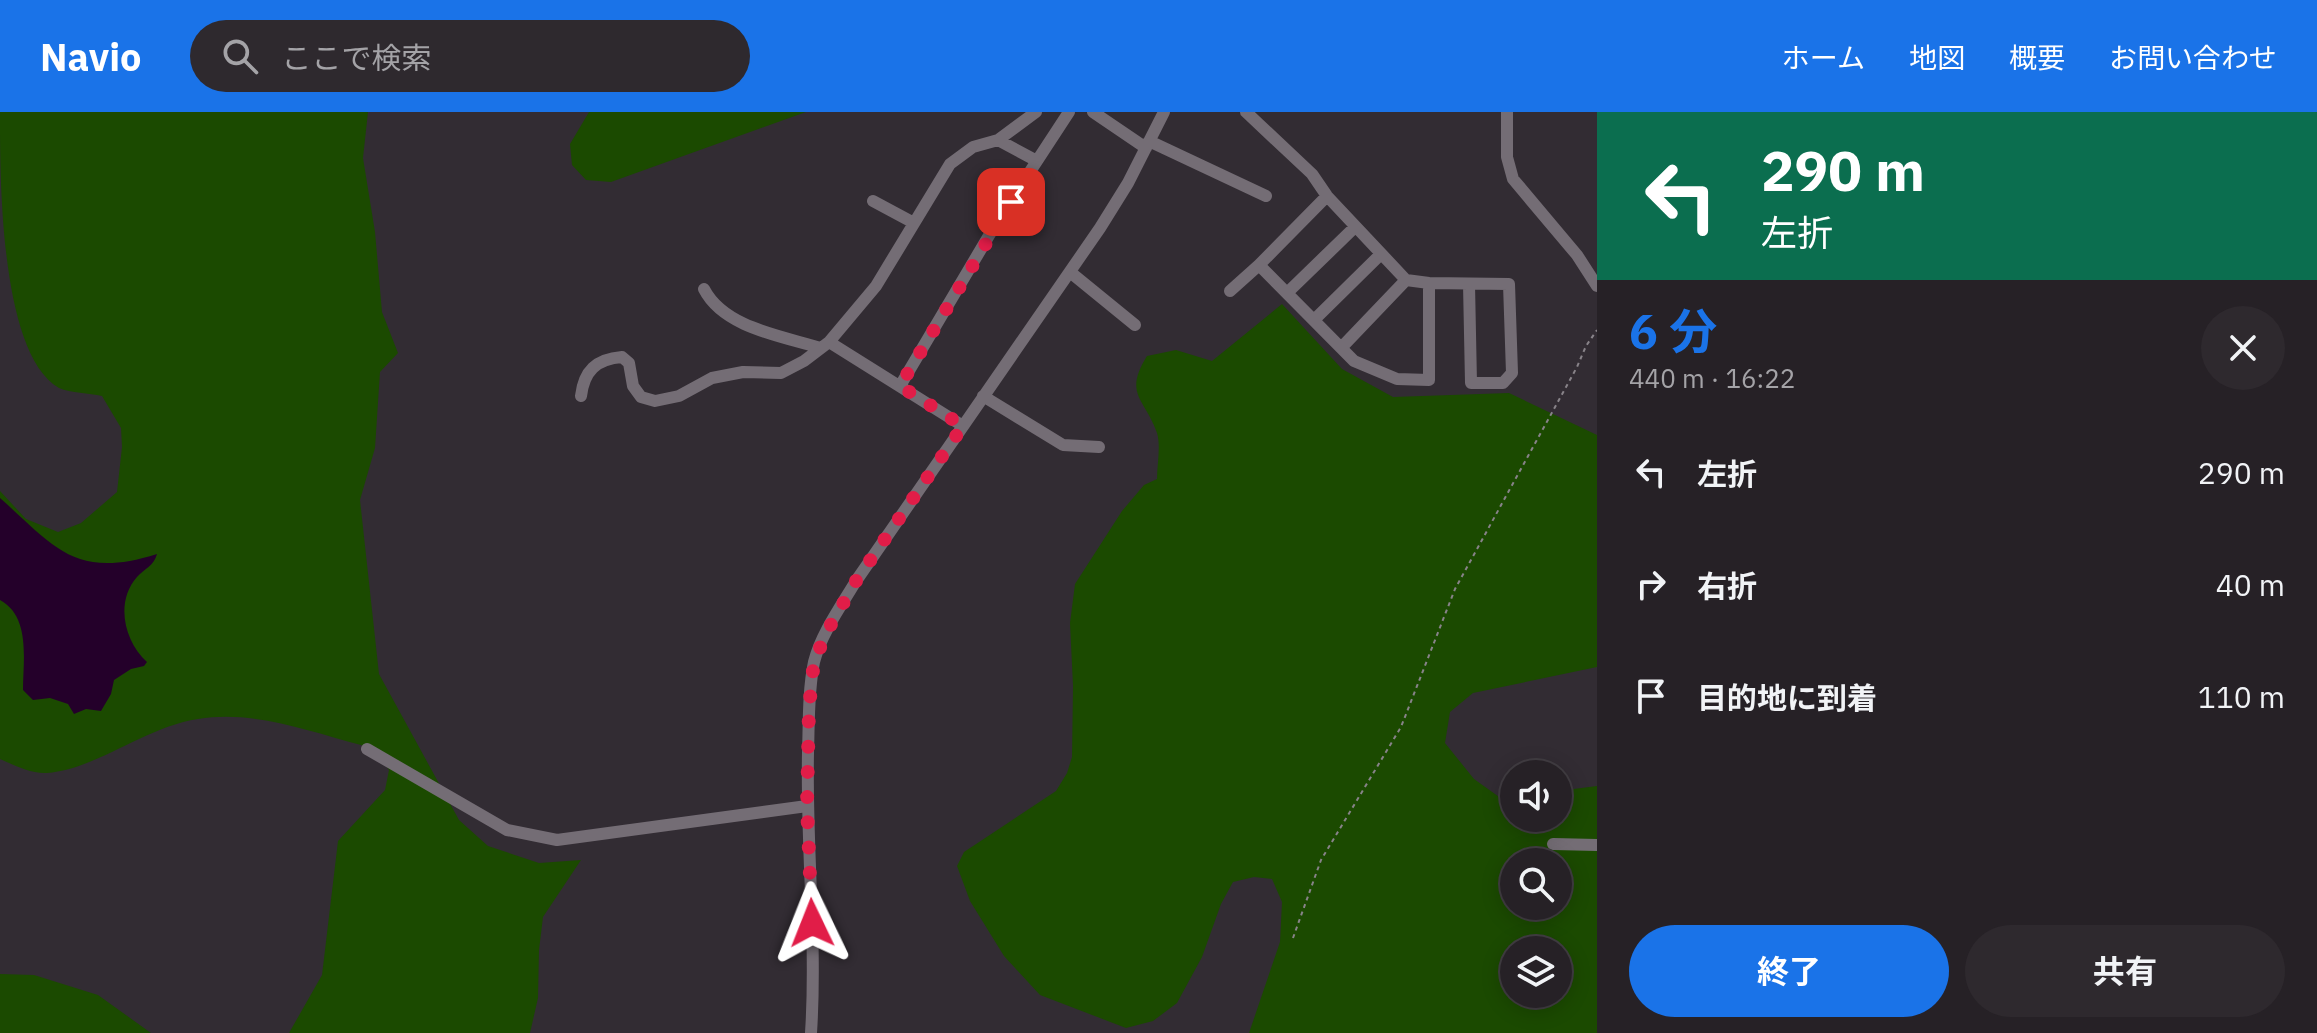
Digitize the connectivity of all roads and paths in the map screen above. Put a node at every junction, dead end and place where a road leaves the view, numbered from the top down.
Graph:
1 (1036, 112) edge
2 (1069, 112) edge
3 (1093, 112) edge
4 (1164, 112) edge
5 (1246, 112) edge
6 (1507, 112) edge
7 (998, 140) junction
8 (1148, 144) junction
9 (1037, 161) junction
10 (1266, 196) dead end
11 (1327, 196) junction
12 (873, 201) dead end
13 (914, 223) junction
14 (1355, 227) junction
15 (1381, 254) junction
16 (1259, 265) junction
17 (1070, 272) junction
18 (1406, 280) junction
19 (1429, 283) junction
20 (1469, 284) junction
21 (1597, 286) edge
22 (704, 289) dead end
23 (1230, 291) dead end
24 (1287, 293) junction
25 (1315, 319) junction
26 (1135, 325) dead end
27 (1597, 330) edge
28 (825, 345) junction
29 (1341, 348) junction
30 (900, 386) junction
31 (581, 396) dead end
32 (983, 396) junction
33 (963, 426) junction
34 (1099, 447) dead end
35 (367, 749) dead end
36 (807, 806) junction
37 (1553, 844) dead end
38 (1597, 845) edge
39 (1293, 938) dead end
40 (811, 1033) edge

1 - 7 street
2 - 9 street
3 - 8 street
4 - 8 street
5 - 11 street
6 - 21 street
7 - 9 street
7 - 13 street
8 - 10 street
8 - 17 street
9 - 30 street
11 - 14 street
11 - 16 street
12 - 13 street
13 - 28 street
14 - 15 street
14 - 24 street
15 - 18 street
15 - 25 street
16 - 23 street
16 - 24 street
17 - 26 street
17 - 32 street
18 - 19 street
18 - 29 street
19 - 20 street
19 - 29 street
20 - 20 street
22 - 28 street
24 - 25 street
25 - 29 street
27 - 39 path
28 - 30 street
28 - 31 street
30 - 33 street
32 - 33 street
32 - 34 street
33 - 36 street
35 - 36 street
36 - 40 street
37 - 38 street

